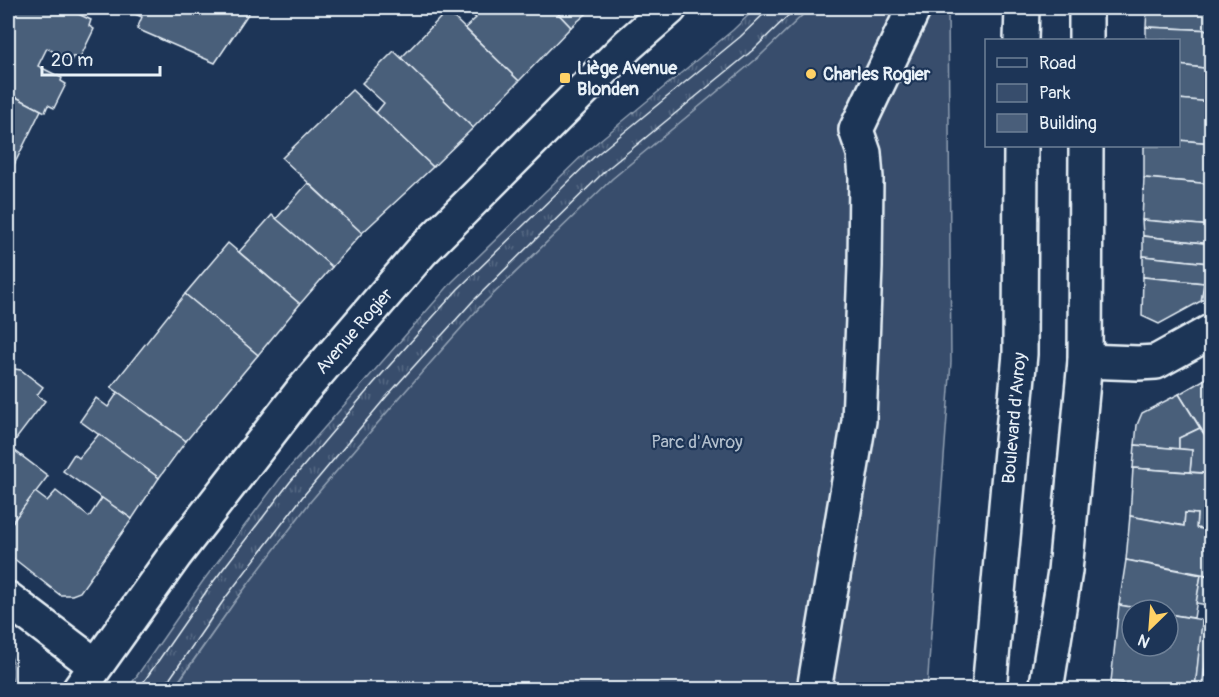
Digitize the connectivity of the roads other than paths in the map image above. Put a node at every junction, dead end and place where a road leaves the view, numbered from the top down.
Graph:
1 (670, 8) edge
2 (914, 8) edge
3 (1022, 8) edge
4 (1086, 8) edge
5 (1021, 39) edge
6 (1086, 39) edge
7 (1021, 147) edge
8 (1086, 147) edge
9 (1212, 331) edge
10 (1085, 361) junction
11 (8, 599) edge
12 (87, 677) edge
13 (814, 690) edge
14 (989, 690) edge
15 (1046, 690) edge

1 - 12 main road, Avenue Rogier
2 - 13 main road
3 - 5 main road
4 - 6 main road
7 - 14 main road, Boulevard d'Avroy
8 - 10 main road
9 - 10 main road
10 - 15 main road
11 - 12 main road

